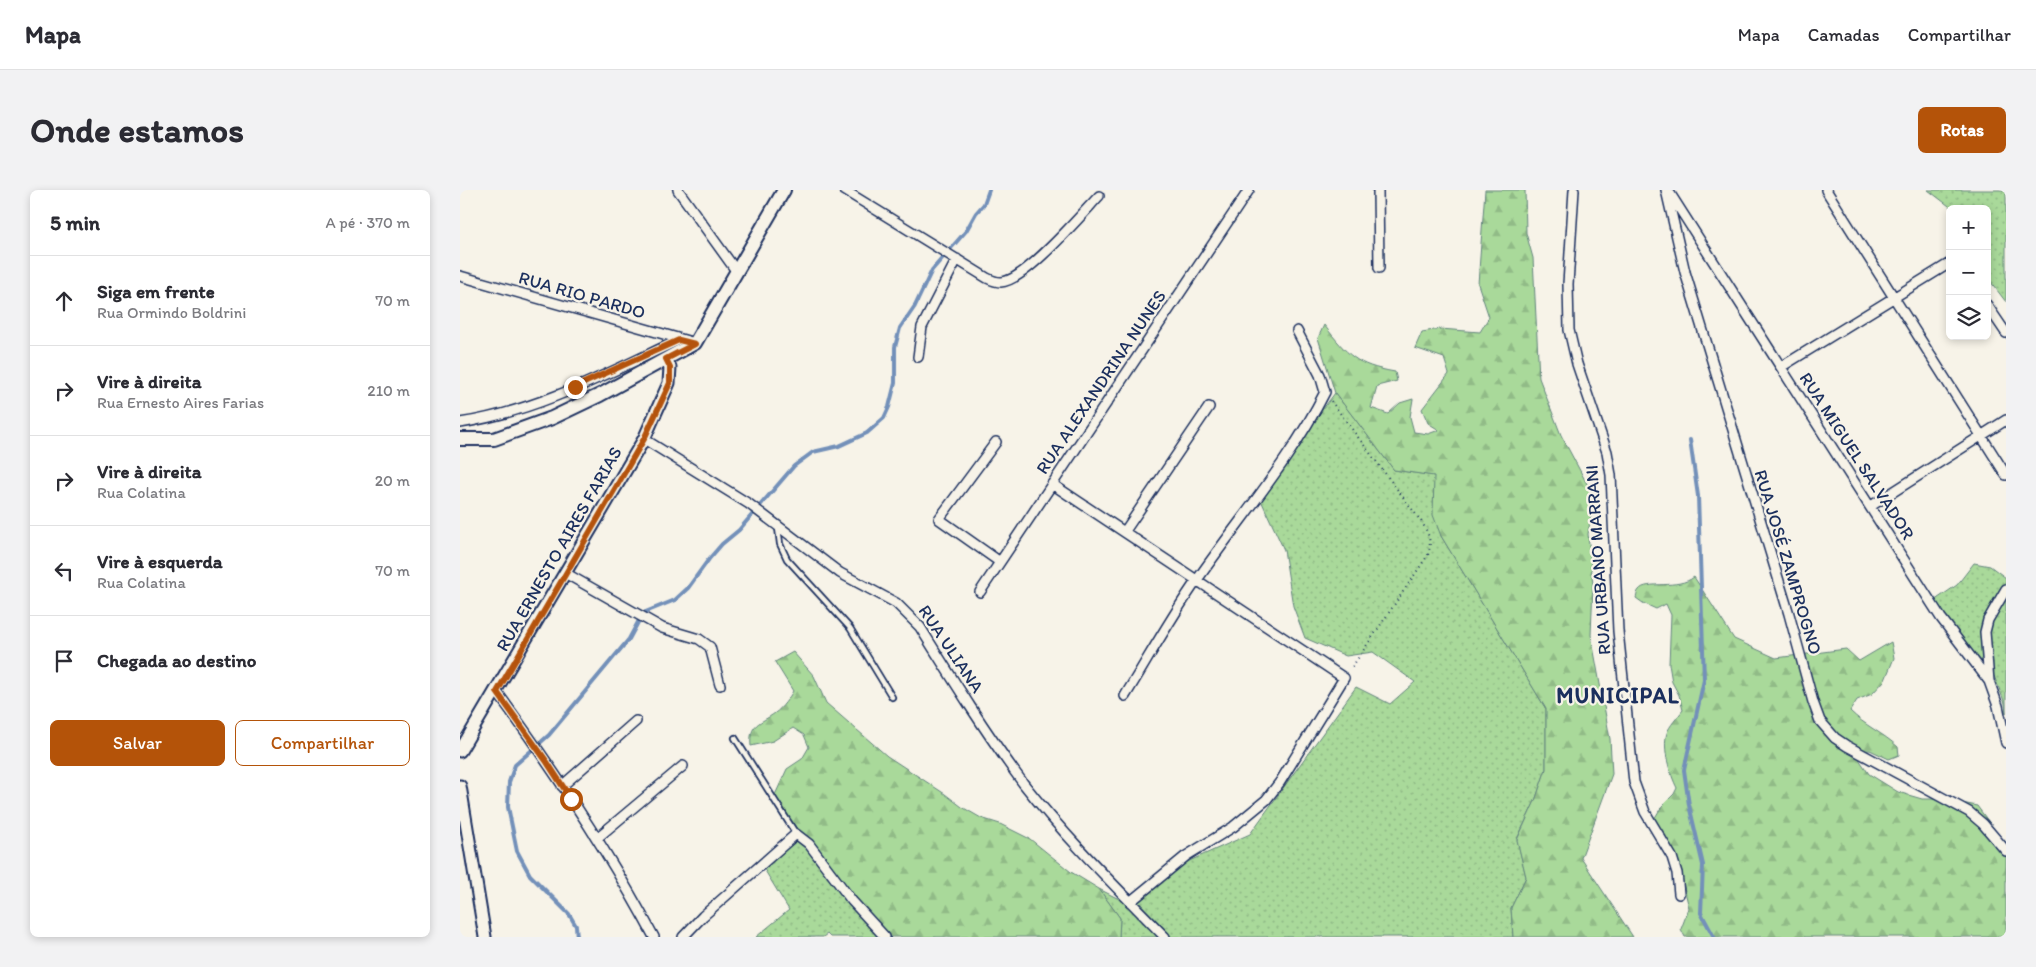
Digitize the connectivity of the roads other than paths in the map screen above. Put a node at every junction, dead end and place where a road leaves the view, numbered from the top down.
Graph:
1 (678, 190) edge
2 (784, 190) edge
3 (844, 190) edge
4 (1249, 190) edge
5 (1378, 190) edge
6 (1574, 190) edge
7 (1667, 190) edge
8 (1826, 190) edge
9 (1099, 196) dead end
10 (950, 255) junction
11 (1946, 265) edge
12 (1379, 268) dead end
13 (737, 272) junction
14 (460, 276) edge
15 (1894, 297) junction
16 (1991, 311) edge
17 (1297, 331) dead end
18 (2006, 334) edge
19 (679, 340) junction
20 (695, 344) junction
21 (918, 357) dead end
22 (666, 359) junction
23 (1781, 367) junction
24 (1209, 408) dead end
25 (2006, 420) edge
26 (460, 424) edge
27 (1982, 436) junction
28 (460, 439) edge
29 (644, 439) junction
30 (996, 442) dead end
31 (2006, 475) edge
32 (1052, 484) junction
33 (1871, 506) junction
34 (778, 524) junction
35 (1125, 531) junction
36 (1000, 562) junction
37 (565, 573) junction
38 (1196, 581) junction
39 (2006, 589) edge
40 (980, 592) dead end
41 (1989, 681) junction
42 (720, 685) dead end
43 (497, 692) junction
44 (1125, 696) dead end
45 (892, 697) dead end
46 (636, 721) dead end
47 (2005, 731) edge
48 (735, 738) dead end
49 (2006, 743) edge
50 (460, 751) edge
51 (683, 766) dead end
52 (460, 786) edge
53 (562, 786) junction
54 (796, 834) junction
55 (597, 838) junction
56 (2006, 851) edge
57 (1679, 894) dead end
58 (1130, 902) junction
59 (485, 937) edge
60 (654, 937) edge
61 (683, 937) edge
62 (885, 937) edge
63 (1165, 937) edge

1 - 13 street
2 - 13 main road
3 - 10 street
4 - 32 street, RUA ALEXANDRINA NUNES
5 - 12 street
6 - 57 street, RUA URBANO MARRANI
7 - 23 street, RUA MIGUEL SALVADOR
7 - 56 street, RUA JOSÉ ZAMPROGNO
8 - 15 street
9 - 10 street
10 - 21 street
11 - 15 street
13 - 20 main road
14 - 19 street, RUA RIO PARDO
15 - 23 street
15 - 27 street
16 - 18 street
17 - 38 street
19 - 20 street, RUA RIO PARDO
19 - 26 street
20 - 22 main road
22 - 28 main road
22 - 29 street, RUA ERNESTO AIRES FARIAS
23 - 33 street, RUA MIGUEL SALVADOR
24 - 35 street
25 - 27 street
27 - 31 street
27 - 33 street
29 - 34 street, RUA ULIANA
29 - 37 street, RUA ERNESTO AIRES FARIAS
30 - 36 street
32 - 35 street
32 - 36 street, RUA ALEXANDRINA NUNES
33 - 41 street, RUA MIGUEL SALVADOR
34 - 45 lane
34 - 58 street, RUA ULIANA
35 - 38 street
36 - 40 street, RUA ALEXANDRINA NUNES
37 - 42 street
37 - 43 street, RUA ERNESTO AIRES FARIAS
38 - 44 street
38 - 58 street
39 - 41 street
41 - 47 street, RUA MIGUEL SALVADOR
43 - 50 street, RUA ERNESTO AIRES FARIAS
43 - 53 street
46 - 53 street
47 - 49 street, RUA MIGUEL SALVADOR
48 - 54 lane
51 - 55 street
52 - 59 street
53 - 55 street
54 - 61 street
54 - 62 street
55 - 60 street
58 - 63 street, RUA ULIANA

